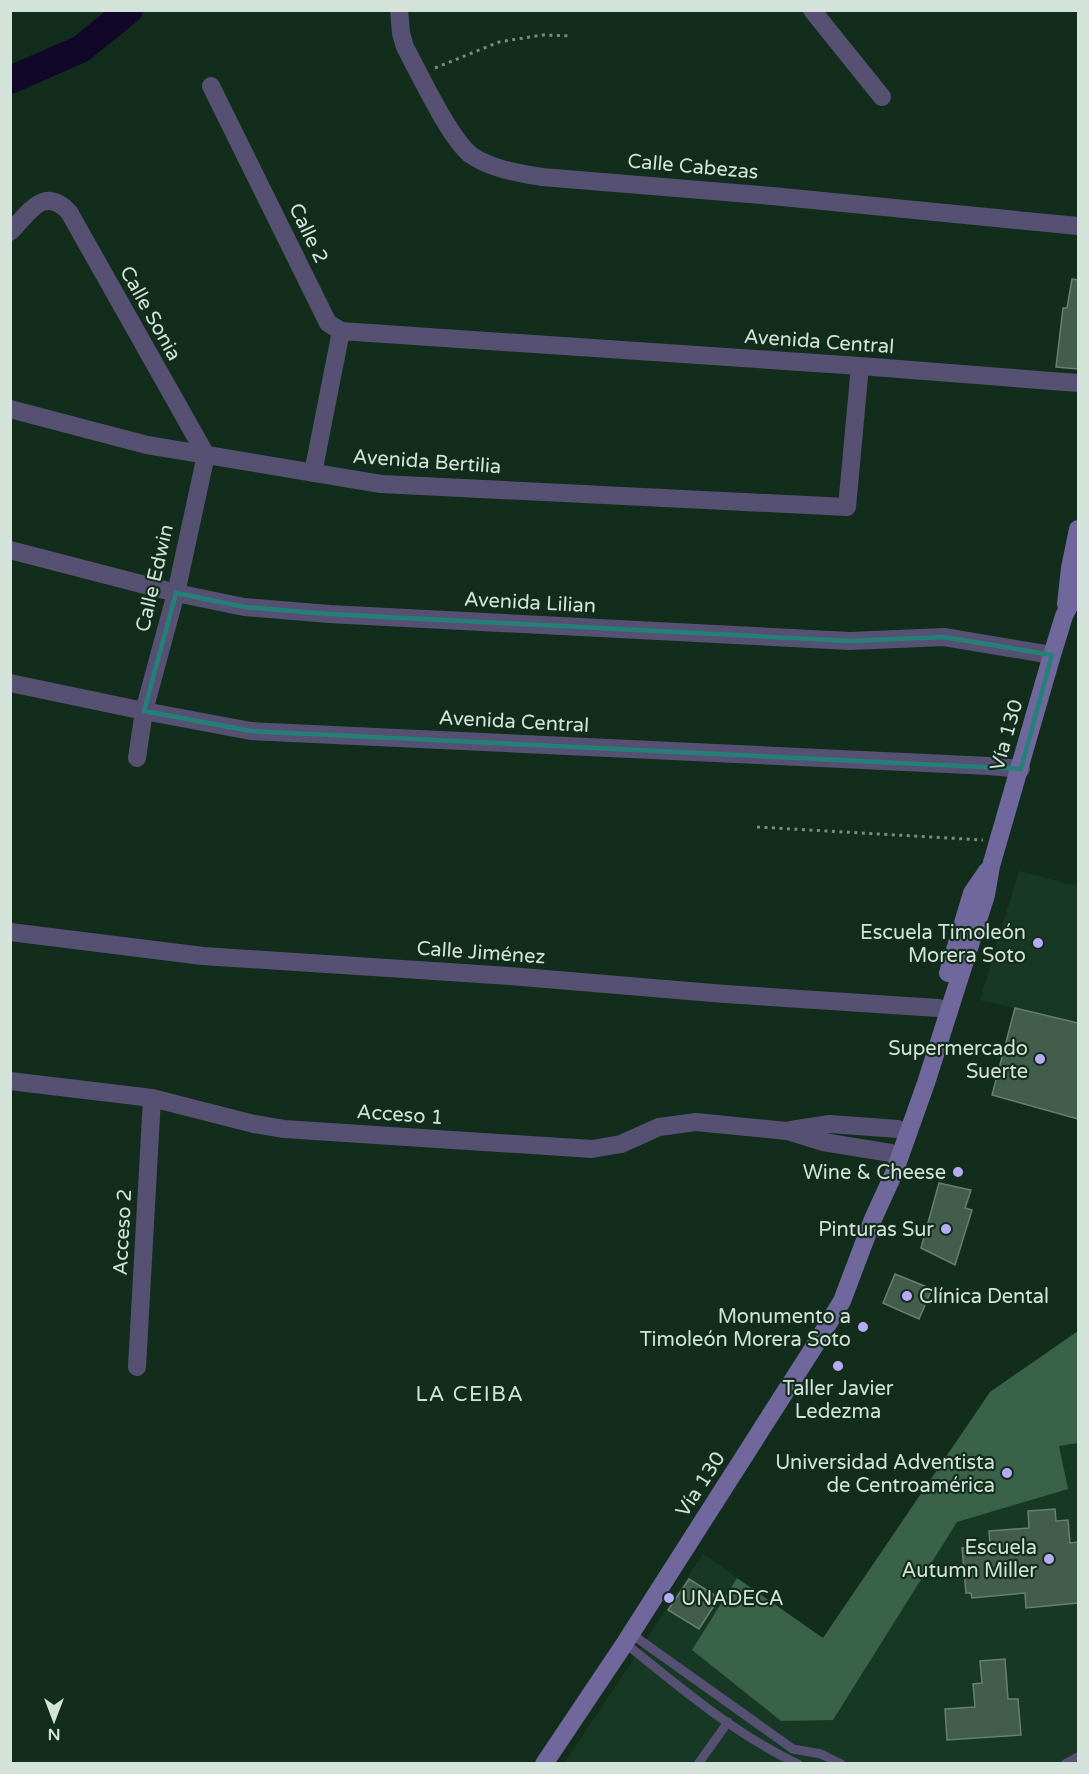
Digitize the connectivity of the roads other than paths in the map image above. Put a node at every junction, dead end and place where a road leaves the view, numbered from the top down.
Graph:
1 (399, 10) edge
2 (812, 10) edge
3 (211, 86) dead end
4 (882, 97) dead end
5 (1078, 226) edge
6 (10, 232) edge
7 (341, 331) junction
8 (860, 366) junction
9 (1078, 383) edge
10 (10, 409) edge
11 (206, 455) junction
12 (312, 473) junction
13 (1078, 529) edge
14 (10, 550) edge
15 (1078, 588) edge
16 (176, 593) junction
17 (1064, 616) junction
18 (1052, 655) junction
19 (10, 683) edge
20 (144, 711) junction
21 (137, 758) dead end
22 (1021, 769) junction
23 (10, 932) edge
24 (943, 1010) junction
25 (10, 1081) edge
26 (152, 1098) junction
27 (898, 1129) junction
28 (787, 1131) junction
29 (891, 1153) junction
30 (873, 1219) junction
31 (137, 1367) dead end
32 (628, 1638) junction
33 (728, 1722) junction
34 (1078, 1758) edge
35 (544, 1764) edge
36 (698, 1764) edge
37 (798, 1764) edge
38 (841, 1764) edge
39 (1065, 1764) edge

1 - 5 street, Calle Cabezas
2 - 4 street
3 - 7 street, Calle 2
6 - 11 street, Calle Sonia
7 - 8 street, Avenida Central
7 - 12 street
8 - 9 street, Avenida Central
8 - 12 street, Avenida Bertilia
10 - 11 street, Avenida Bertilia
11 - 12 street, Avenida Bertilia
11 - 16 street, Calle Edwin
13 - 17 main road, Vía 130
14 - 16 street, Avenida Lilian
15 - 17 main road, Vía 130
16 - 18 street, Avenida Lilian
16 - 20 street, Calle Edwin
17 - 18 main road, Vía 130
18 - 22 main road, Vía 130
19 - 20 street, Avenida Central
20 - 21 street, Calle Edwin
20 - 22 street, Avenida Central
22 - 24 main road, Vía 130
23 - 24 street, Calle Jiménez
24 - 27 main road, Vía 130
24 - 30 main road, Vía 130
25 - 26 street, Acceso 1
26 - 28 street, Acceso 1
26 - 31 street, Acceso 2
27 - 28 street, Acceso 1
27 - 29 main road, Vía 130
28 - 29 street, Acceso 1
29 - 30 main road, Vía 130
30 - 32 main road, Vía 130
32 - 33 lane
32 - 35 main road, Vía 130
32 - 38 lane
33 - 36 lane
33 - 37 lane
34 - 39 lane

